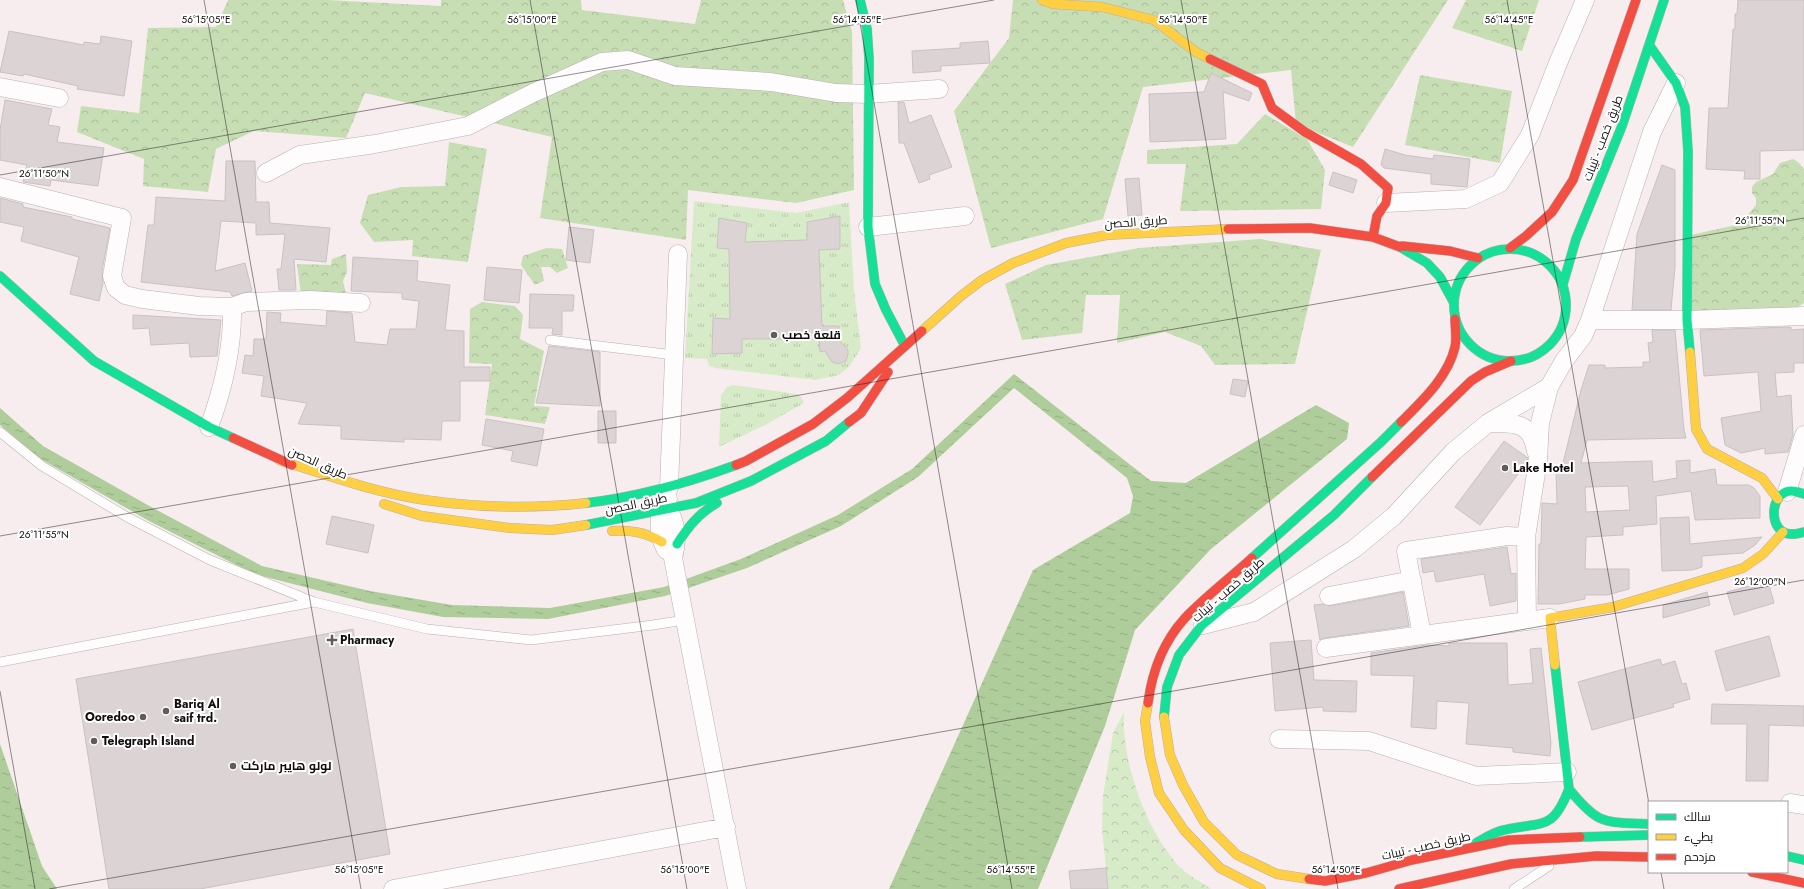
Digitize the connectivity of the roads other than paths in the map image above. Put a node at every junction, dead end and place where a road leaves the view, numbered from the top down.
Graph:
1 (860, 0) edge
2 (1042, 0) edge
3 (1585, 0) edge
4 (1636, 0) edge
5 (1664, 0) edge
6 (1650, 46) junction
7 (1676, 83) junction
8 (0, 87) edge
9 (939, 89) dead end
10 (868, 94) junction
11 (59, 98) dead end
12 (266, 173) dead end
13 (0, 186) edge
14 (1386, 203) junction
15 (965, 216) dead end
16 (868, 227) junction
17 (1373, 237) junction
18 (1398, 246) junction
19 (1510, 248) junction
20 (678, 254) dead end
21 (1478, 258) junction
22 (0, 276) edge
23 (1564, 284) junction
24 (1453, 302) junction
25 (361, 303) dead end
26 (232, 307) junction
27 (1804, 316) edge
28 (1455, 319) junction
29 (1590, 320) junction
30 (1687, 320) junction
31 (550, 340) dead end
32 (905, 346) junction
33 (674, 355) junction
34 (1511, 362) junction
35 (1550, 387) junction
36 (1488, 423) junction
37 (209, 426) junction
38 (0, 432) edge
39 (1804, 435) edge
40 (826, 441) junction
41 (279, 460) junction
42 (1538, 460) junction
43 (689, 482) joint
44 (648, 491) joint
45 (1790, 495) edge
46 (362, 496) dead end
47 (377, 501) dead end
48 (666, 503) junction
49 (552, 530) junction
50 (1783, 532) junction
51 (1804, 532) edge
52 (1526, 537) junction
53 (672, 554) junction
54 (1412, 580) junction
55 (1329, 596) dead end
56 (314, 602) junction
57 (684, 612) junction
58 (1550, 618) junction
59 (1528, 621) junction
60 (1202, 625) junction
61 (1422, 635) junction
62 (1326, 648) dead end
63 (0, 662) edge
64 (1279, 739) dead end
65 (1568, 780) junction
66 (1648, 824) edge
67 (726, 827) junction
68 (1648, 835) edge
69 (1463, 849) junction
70 (1788, 856) edge
71 (1648, 857) edge
72 (1559, 860) junction
73 (1804, 860) edge
74 (1757, 873) edge
75 (1804, 883) edge
76 (393, 889) edge
77 (737, 889) edge
78 (1261, 889) edge
79 (1399, 889) edge
80 (1514, 889) edge

1 - 10 main road
2 - 14 main road
3 - 14 street
4 - 19 main road, طريق خصب - تيبات
5 - 6 main road, طريق خصب - تيبات
6 - 7 main road
6 - 23 main road, طريق خصب - تيبات
7 - 29 street
7 - 30 main road
8 - 11 street
9 - 10 street
10 - 12 street
10 - 16 main road
13 - 26 street
14 - 17 main road
15 - 16 street
16 - 32 main road
17 - 18 main road, طريق الحصن
17 - 32 main road, طريق الحصن
18 - 21 main road, طريق الحصن
18 - 24 main road, طريق الحصن
19 - 21 main road
19 - 23 main road
20 - 33 street
21 - 24 main road
22 - 37 main road
23 - 34 main road
24 - 28 main road
25 - 26 street
26 - 37 street
27 - 30 street
28 - 34 main road
28 - 78 main road, طريق خصب - تيبات
29 - 30 street
29 - 35 street
30 - 45 main road
31 - 33 lane
32 - 40 main road, طريق الحصن
32 - 43 main road, طريق الحصن
33 - 48 street
34 - 60 main road, طريق خصب - تيبات
35 - 36 street
35 - 42 street
36 - 42 street
36 - 60 street
37 - 41 main road
38 - 56 lane
39 - 45 street
40 - 48 main road, طريق الحصن
40 - 53 main road
41 - 44 main road, طريق الحصن
41 - 46 main road, طريق الحصن
42 - 52 street
43 - 48 street
44 - 48 street
45 - 50 main road
47 - 49 main road, طريق الحصن
48 - 49 main road, طريق الحصن
48 - 53 street
49 - 53 main road
50 - 51 main road
50 - 58 main road
52 - 54 street
52 - 59 street
53 - 57 street
54 - 55 street
54 - 61 street
56 - 57 lane
56 - 63 lane
57 - 67 street
58 - 59 street
58 - 65 main road
59 - 61 street
60 - 69 main road, طريق خصب - تيبات
61 - 62 street
64 - 65 street
65 - 66 main road
65 - 69 main road
67 - 76 street
67 - 77 street
68 - 69 main road, طريق خصب - تيبات
70 - 73 main road
71 - 72 main road
72 - 79 main road
72 - 80 lane
74 - 75 main road

